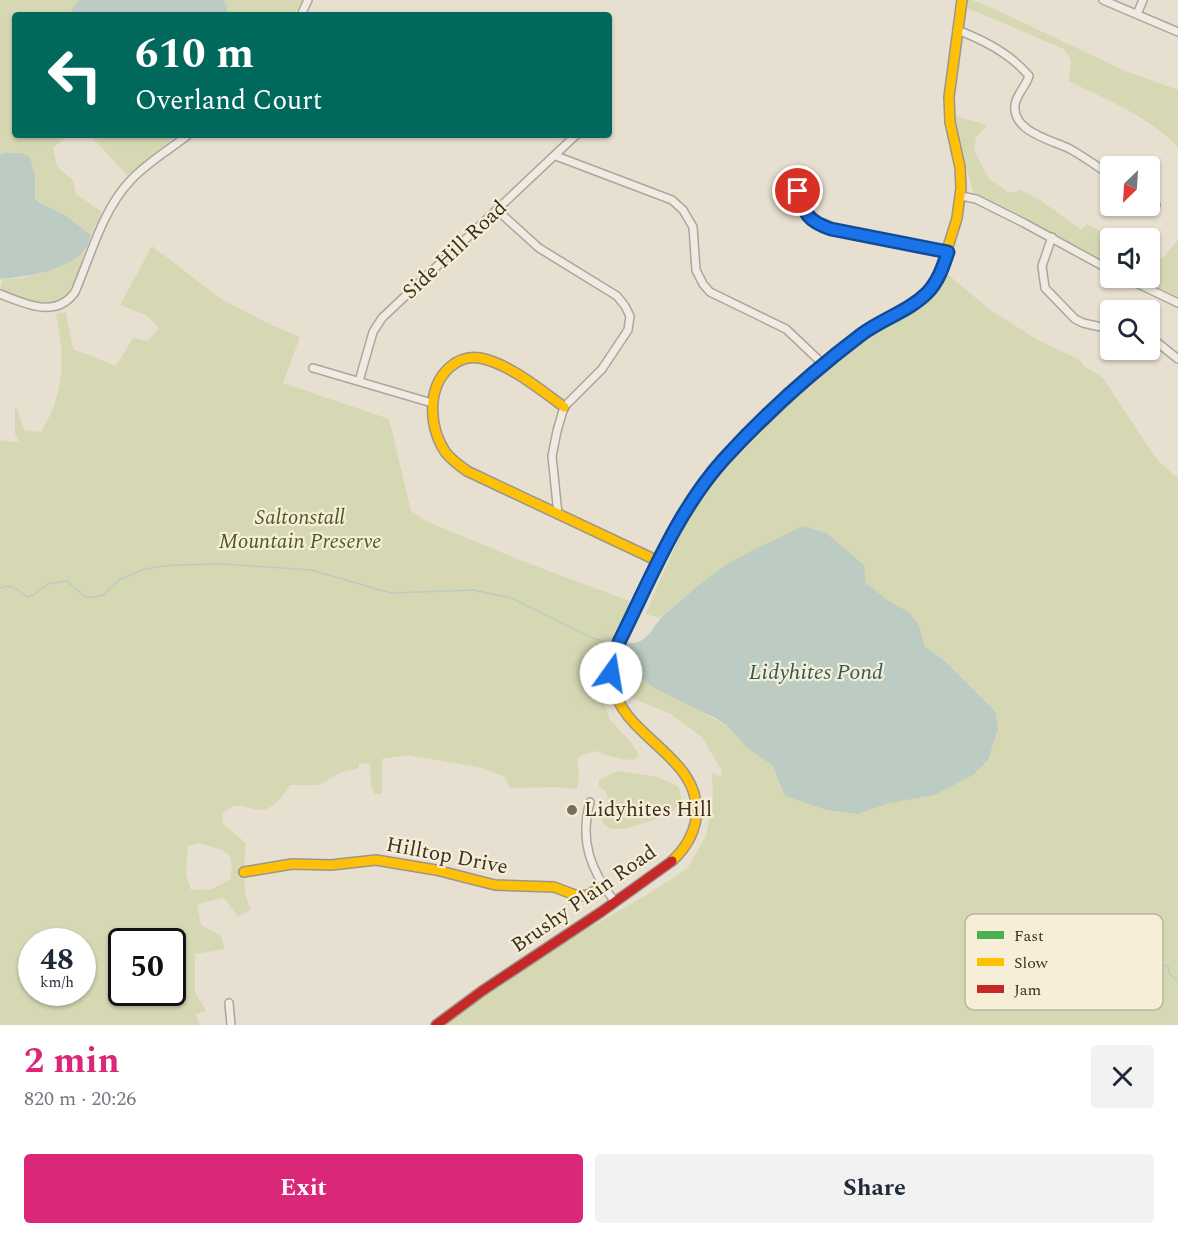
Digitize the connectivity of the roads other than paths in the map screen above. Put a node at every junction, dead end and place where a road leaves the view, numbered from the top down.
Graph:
1 (962, 0) edge
2 (1103, 0) edge
3 (1143, 0) edge
4 (1137, 14) junction
5 (957, 30) junction
6 (1178, 32) edge
7 (184, 138) edge
8 (573, 138) edge
9 (556, 156) junction
10 (1100, 168) edge
11 (798, 191) dead end
12 (961, 196) junction
13 (497, 210) junction
14 (1052, 237) junction
15 (948, 252) junction
16 (1100, 264) edge
17 (1147, 288) edge
18 (0, 294) edge
19 (1178, 303) edge
20 (1100, 327) edge
21 (1160, 345) edge
22 (1178, 359) edge
23 (824, 365) junction
24 (313, 368) dead end
25 (359, 381) junction
26 (432, 404) junction
27 (564, 407) junction
28 (558, 514) junction
29 (658, 561) junction
30 (590, 802) dead end
31 (244, 872) dead end
32 (603, 885) junction
33 (615, 902) junction
34 (228, 1003) dead end
35 (231, 1025) edge
36 (436, 1025) edge

1 - 5 main road, Brushy Plain Road
2 - 4 street
3 - 4 street
4 - 6 street
5 - 10 street
5 - 12 main road, Brushy Plain Road
7 - 18 street
8 - 9 street, Side Hill Road
9 - 13 street, Side Hill Road
9 - 23 street
11 - 15 street
12 - 14 street
12 - 15 main road, Brushy Plain Road
13 - 25 street, Side Hill Road
13 - 27 street
14 - 16 street
14 - 20 street
15 - 23 main road, Brushy Plain Road
17 - 19 street
21 - 22 street
23 - 29 main road, Brushy Plain Road
24 - 25 street
25 - 26 street
26 - 27 main road
26 - 28 main road
27 - 28 street
28 - 29 main road
29 - 33 main road, Brushy Plain Road
30 - 32 street
31 - 32 main road, Hilltop Drive
32 - 33 street
33 - 36 main road, Brushy Plain Road
34 - 35 street

